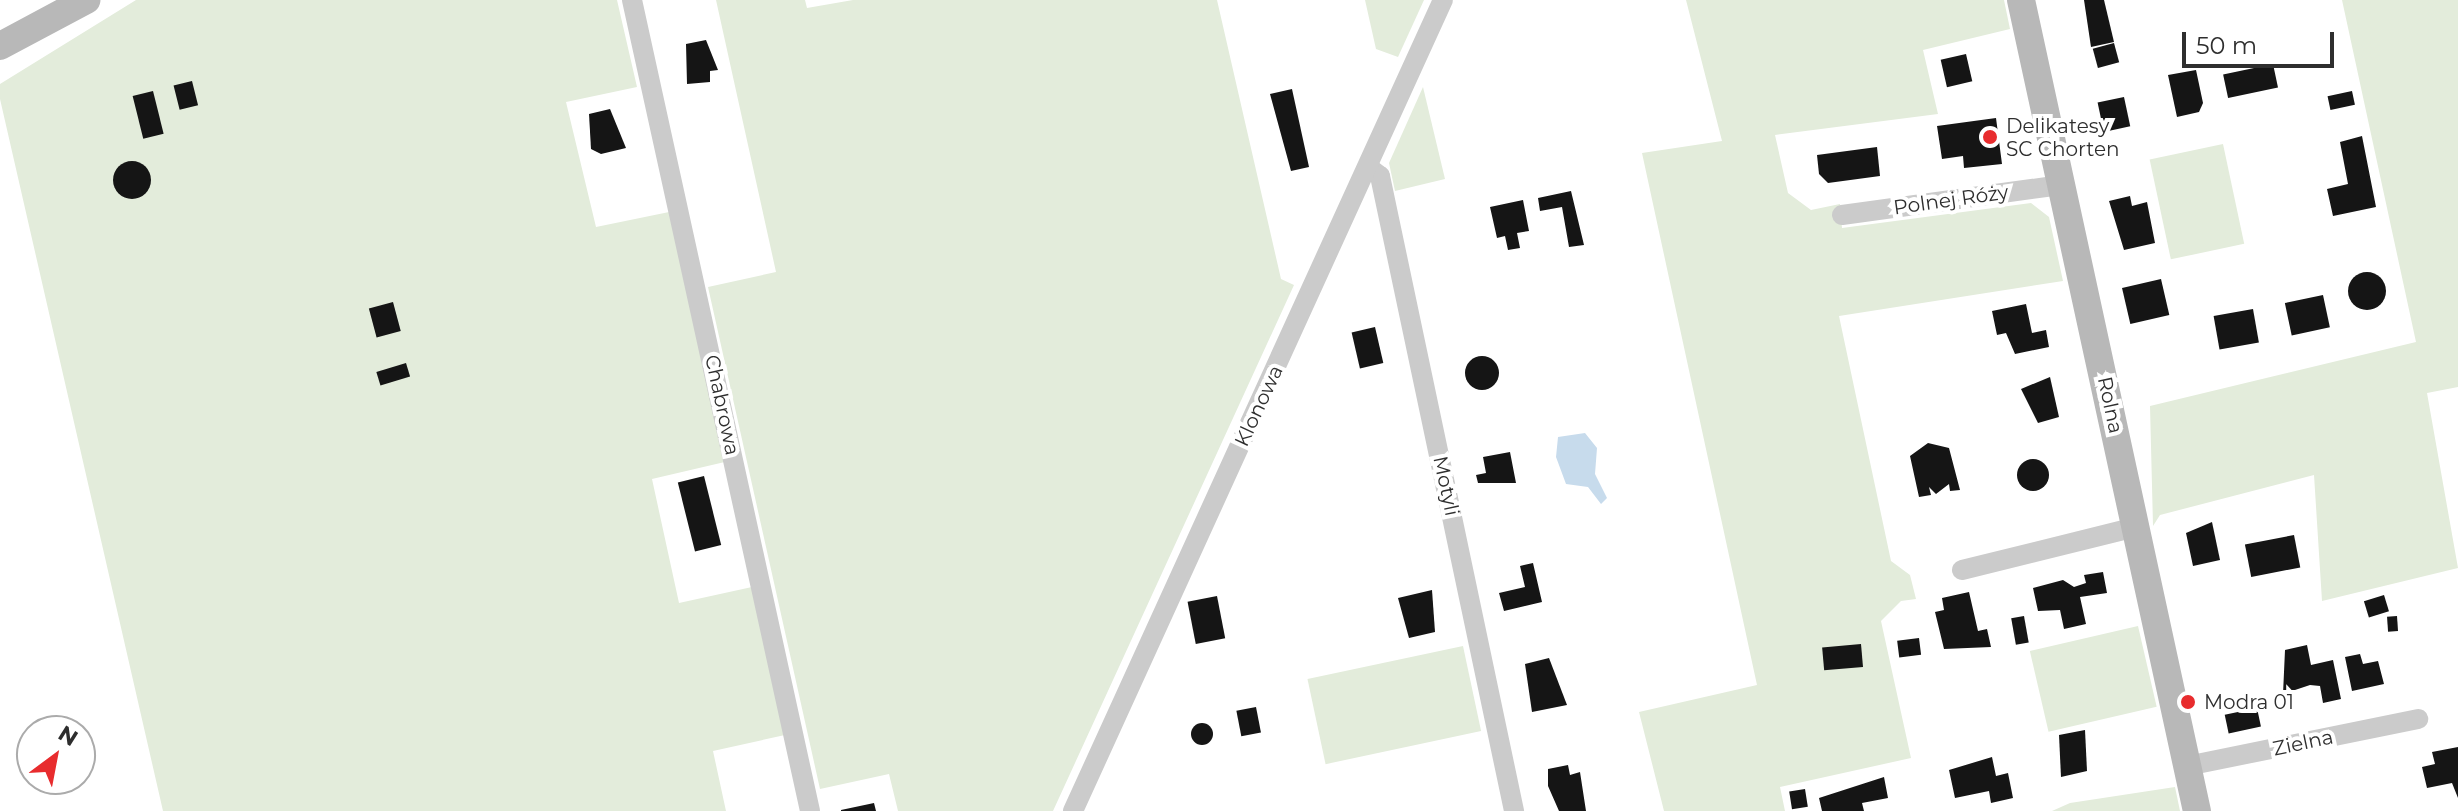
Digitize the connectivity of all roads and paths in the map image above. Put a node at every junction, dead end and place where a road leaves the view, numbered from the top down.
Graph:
1 (86, 0) edge
2 (632, 0) edge
3 (1443, 0) edge
4 (2021, 0) edge
5 (0, 46) edge
6 (1368, 167) junction
7 (2061, 185) junction
8 (1842, 215) dead end
9 (2136, 527) junction
10 (1962, 570) dead end
11 (2418, 719) dead end
12 (2187, 766) junction
13 (810, 811) edge
14 (1073, 811) edge
15 (1514, 811) edge
16 (2197, 811) edge

1 - 5 street
2 - 13 street, Chabrowa
3 - 6 street, Klonowa
4 - 7 street, Rolna
6 - 14 street, Klonowa
6 - 15 street, Motyli
7 - 8 street, Polnej Róży
7 - 9 street, Rolna
9 - 10 street
9 - 12 street, Rolna
11 - 12 street, Zielna
12 - 16 street, Rolna

